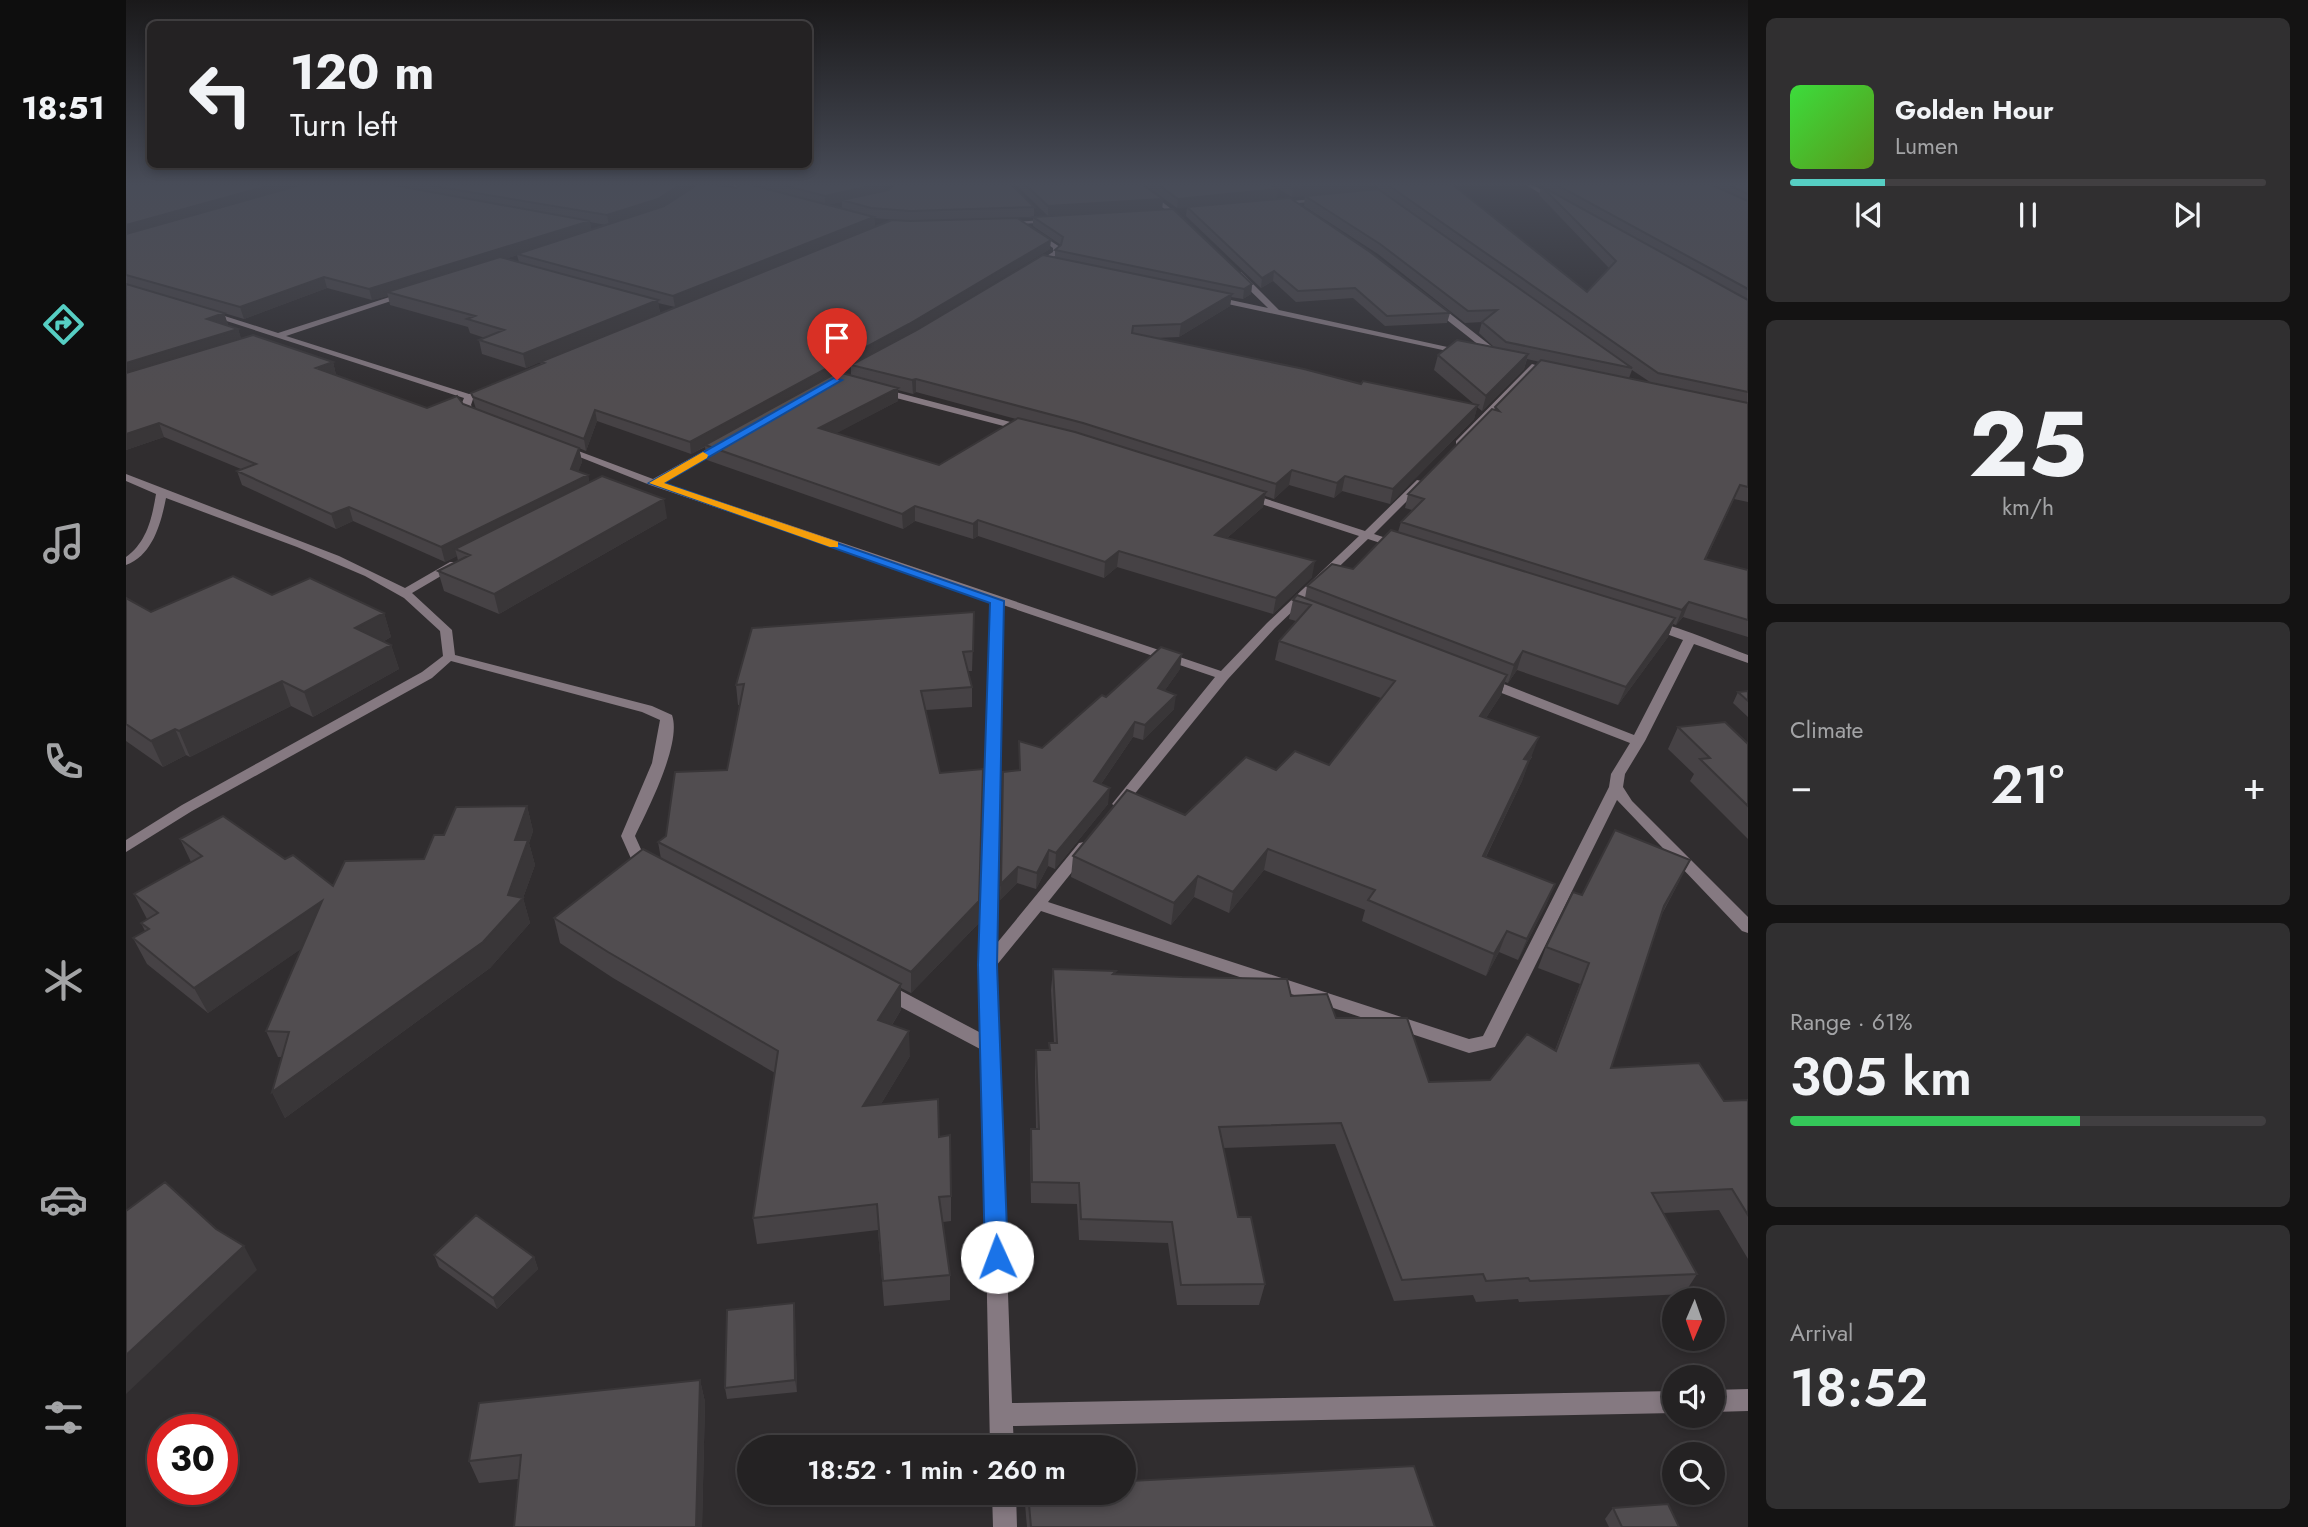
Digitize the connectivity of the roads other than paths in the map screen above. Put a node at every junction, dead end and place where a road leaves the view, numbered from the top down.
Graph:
1 (1051, 256) edge
2 (1042, 262) junction
3 (1055, 265) edge
4 (1231, 267) edge
5 (1024, 274) edge
6 (411, 293) edge
7 (1199, 295) edge
8 (1427, 300) edge
9 (204, 312) edge
10 (1277, 312) junction
11 (281, 335) junction
12 (255, 343) edge
13 (1548, 369) edge
14 (864, 387) edge
15 (482, 391) edge
16 (470, 397) junction
17 (495, 423) edge
18 (1038, 432) edge
19 (733, 438) edge
20 (545, 442) edge
21 (1447, 456) edge
22 (632, 475) junction
23 (1427, 476) edge
24 (126, 477) edge
25 (621, 481) edge
26 (654, 483) junction
27 (1236, 493) edge
28 (161, 494) junction
29 (1368, 536) junction
30 (1407, 548) edge
31 (467, 557) edge
32 (126, 562) edge
33 (404, 593) junction
34 (997, 601) junction
35 (1639, 621) edge
36 (1691, 637) junction
37 (449, 657) junction
38 (1748, 659) edge
39 (1223, 676) junction
40 (1471, 676) edge
41 (1638, 741) junction
42 (1616, 787) junction
43 (1108, 817) edge
44 (1091, 839) edge
45 (126, 847) edge
46 (662, 872) edge
47 (1038, 904) junction
48 (1748, 927) edge
49 (988, 965) junction
50 (869, 982) edge
51 (990, 1046) junction
52 (1725, 1401) edge
53 (1748, 1401) edge
54 (1662, 1402) edge
55 (1002, 1415) junction
56 (1003, 1435) edge
57 (1004, 1505) edge
58 (1005, 1527) edge

1 - 2 street
2 - 3 street
2 - 5 street
4 - 10 street
6 - 11 street
7 - 10 street
8 - 10 street
9 - 11 street
11 - 12 street
11 - 16 street
13 - 21 street
14 - 18 street
15 - 16 street
16 - 17 street
19 - 26 street
20 - 22 street
22 - 25 street
22 - 26 street
23 - 29 street
24 - 28 street
26 - 34 street
27 - 29 street
28 - 32 street
28 - 33 street
29 - 30 street
29 - 39 street
31 - 33 street
33 - 37 street
34 - 39 street
34 - 49 street
35 - 36 street
36 - 38 street
36 - 41 street
37 - 45 street
37 - 46 street
39 - 43 street
40 - 41 street
41 - 42 street
42 - 47 street
42 - 48 street
44 - 47 street
47 - 49 street
49 - 51 street
50 - 51 street
51 - 55 street
52 - 53 street
54 - 55 street
55 - 56 street
57 - 58 street

